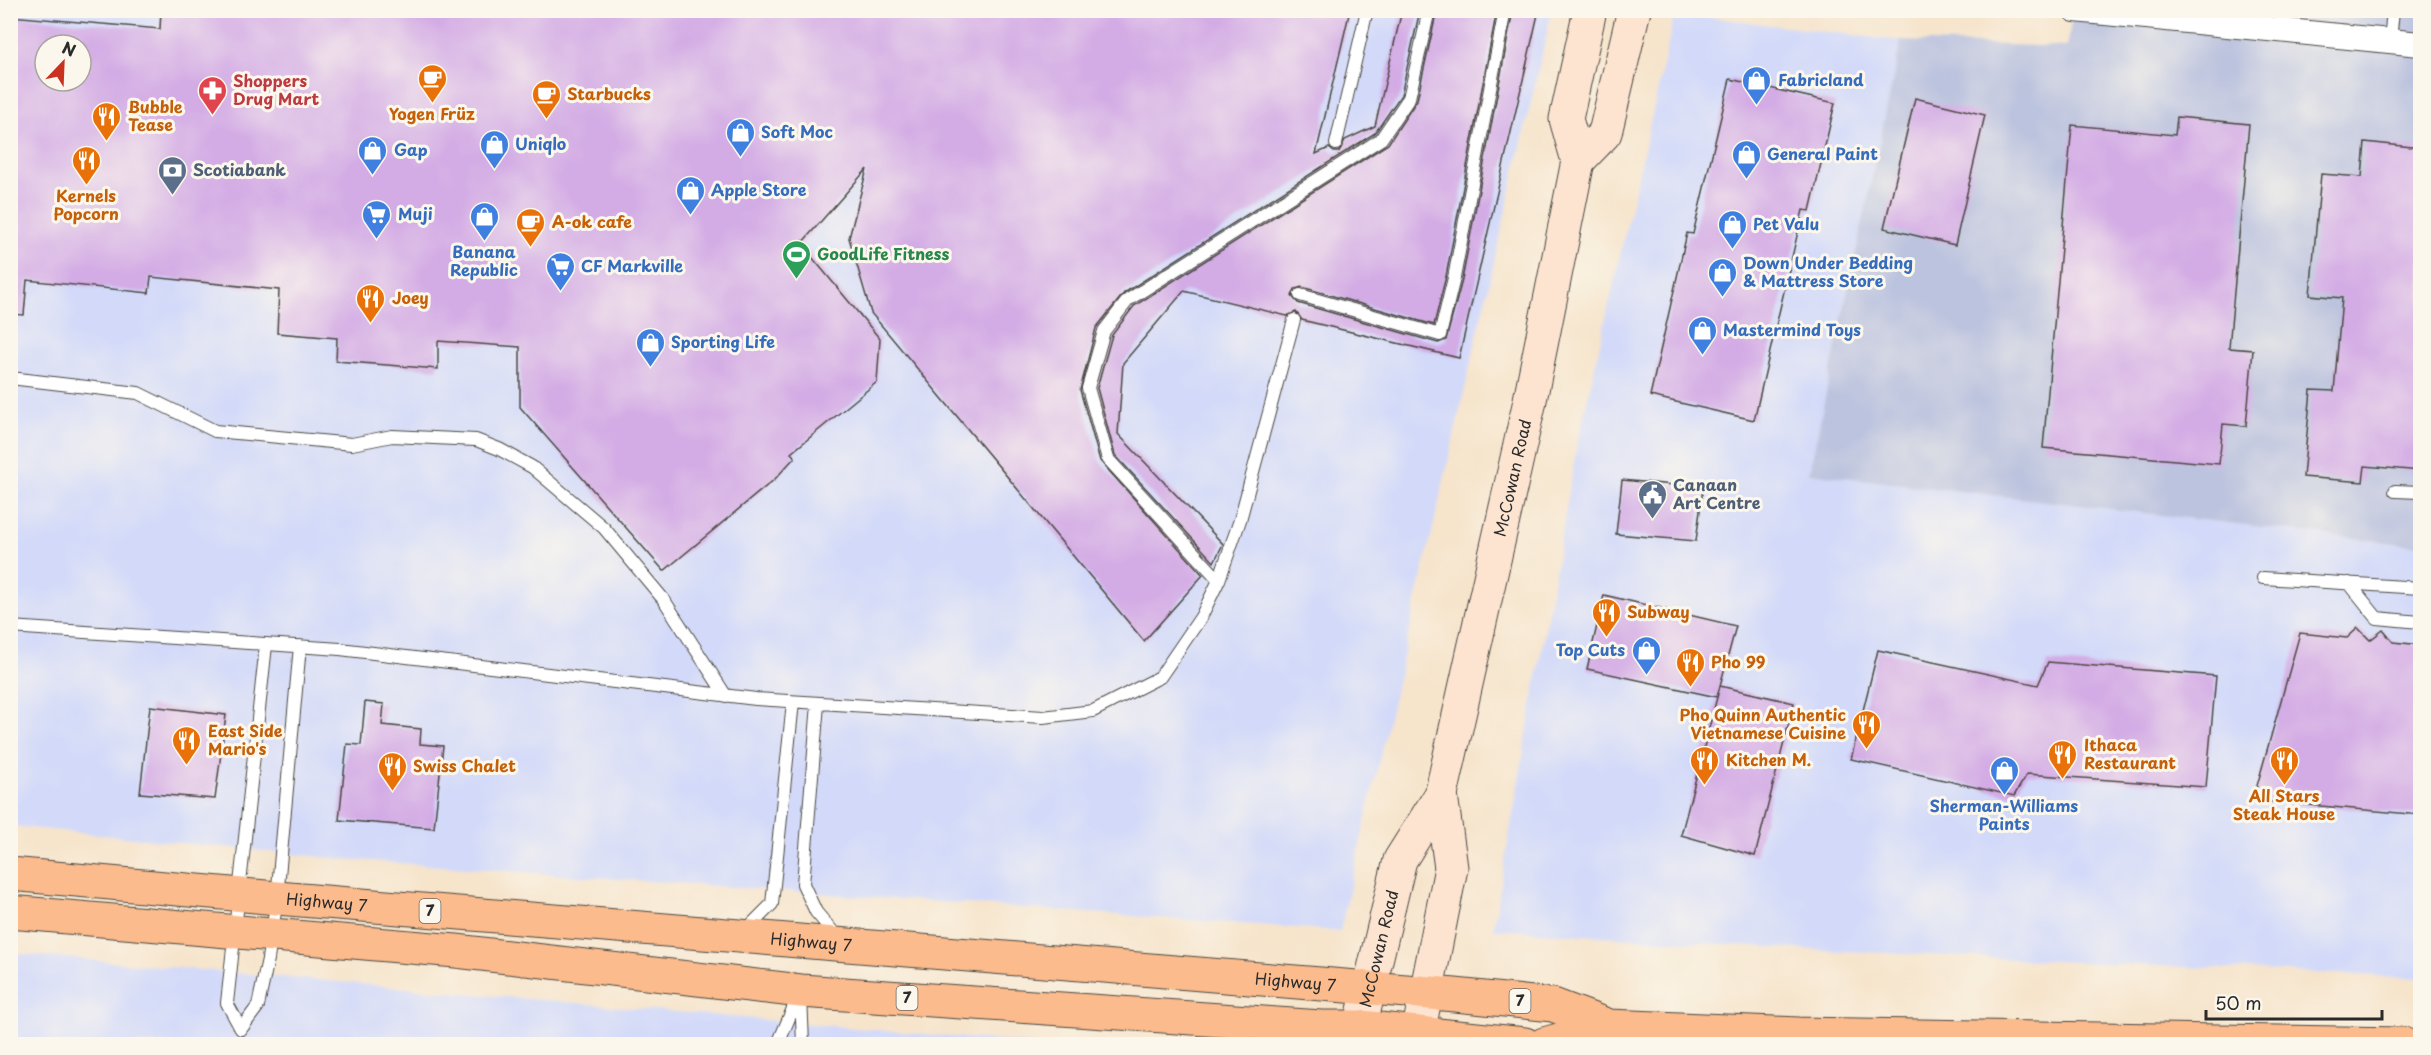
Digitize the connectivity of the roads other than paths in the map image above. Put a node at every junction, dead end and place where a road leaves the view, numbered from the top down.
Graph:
1 (1367, 10) edge
2 (1429, 10) edge
3 (1505, 10) edge
4 (1590, 10) edge
5 (1634, 10) edge
6 (2075, 10) edge
7 (2393, 10) edge
8 (2112, 12) edge
9 (2390, 41) junction
10 (2421, 44) edge
11 (1336, 144) dead end
12 (1578, 161) junction
13 (1300, 295) dead end
14 (1294, 320) dead end
15 (10, 378) edge
16 (2395, 491) dead end
17 (2421, 492) edge
18 (2263, 578) dead end
19 (1219, 580) junction
20 (2349, 583) junction
21 (2421, 588) edge
22 (2421, 622) edge
23 (10, 627) edge
24 (266, 645) junction
25 (300, 646) junction
26 (726, 696) junction
27 (793, 702) junction
28 (818, 704) junction
29 (1441, 795) junction
30 (10, 874) edge
31 (241, 895) junction
32 (277, 898) junction
33 (10, 912) edge
34 (235, 933) junction
35 (271, 936) junction
36 (737, 937) junction
37 (843, 944) junction
38 (1368, 987) junction
39 (801, 991) junction
40 (1426, 993) junction
41 (1609, 1026) junction
42 (1358, 1036) edge
43 (1417, 1039) edge
44 (778, 1044) edge
45 (803, 1044) edge
46 (1525, 1044) edge
47 (1544, 1044) edge
48 (2404, 1044) edge

1 - 11 lane
2 - 19 lane
3 - 13 lane
4 - 12 main road, McCowan Road
5 - 12 main road
6 - 8 street
7 - 9 lane
8 - 9 street
9 - 10 street
12 - 29 main road, McCowan Road
14 - 19 lane
15 - 26 lane
16 - 17 lane
18 - 20 lane
19 - 28 lane
20 - 21 lane
20 - 22 lane
23 - 24 lane
24 - 25 lane
24 - 31 lane
25 - 26 lane
25 - 32 lane
26 - 27 lane
27 - 28 lane
27 - 36 lane
28 - 37 lane
29 - 38 main road, McCowan Road
29 - 40 main road, McCowan Road
30 - 31 main road, Highway 7 / 7
31 - 32 main road, Highway 7 / 7
31 - 34 lane
32 - 35 lane
32 - 36 main road, Highway 7 / 7
33 - 34 main road, 7
34 - 35 main road, 7
34 - 35 lane
35 - 39 main road, 7
36 - 37 main road, Highway 7 / 7
37 - 38 main road, Highway 7 / 7
38 - 40 main road, Highway 7 / 7
38 - 42 main road, McCowan Road
39 - 42 main road, 7
39 - 44 lane
39 - 45 lane
40 - 41 main road, Highway 7 / 7
40 - 43 main road, McCowan Road
41 - 47 main road, Highway 7 / 7
41 - 48 main road, Highway 7 / 7
42 - 43 main road, 7
43 - 46 main road, 7

